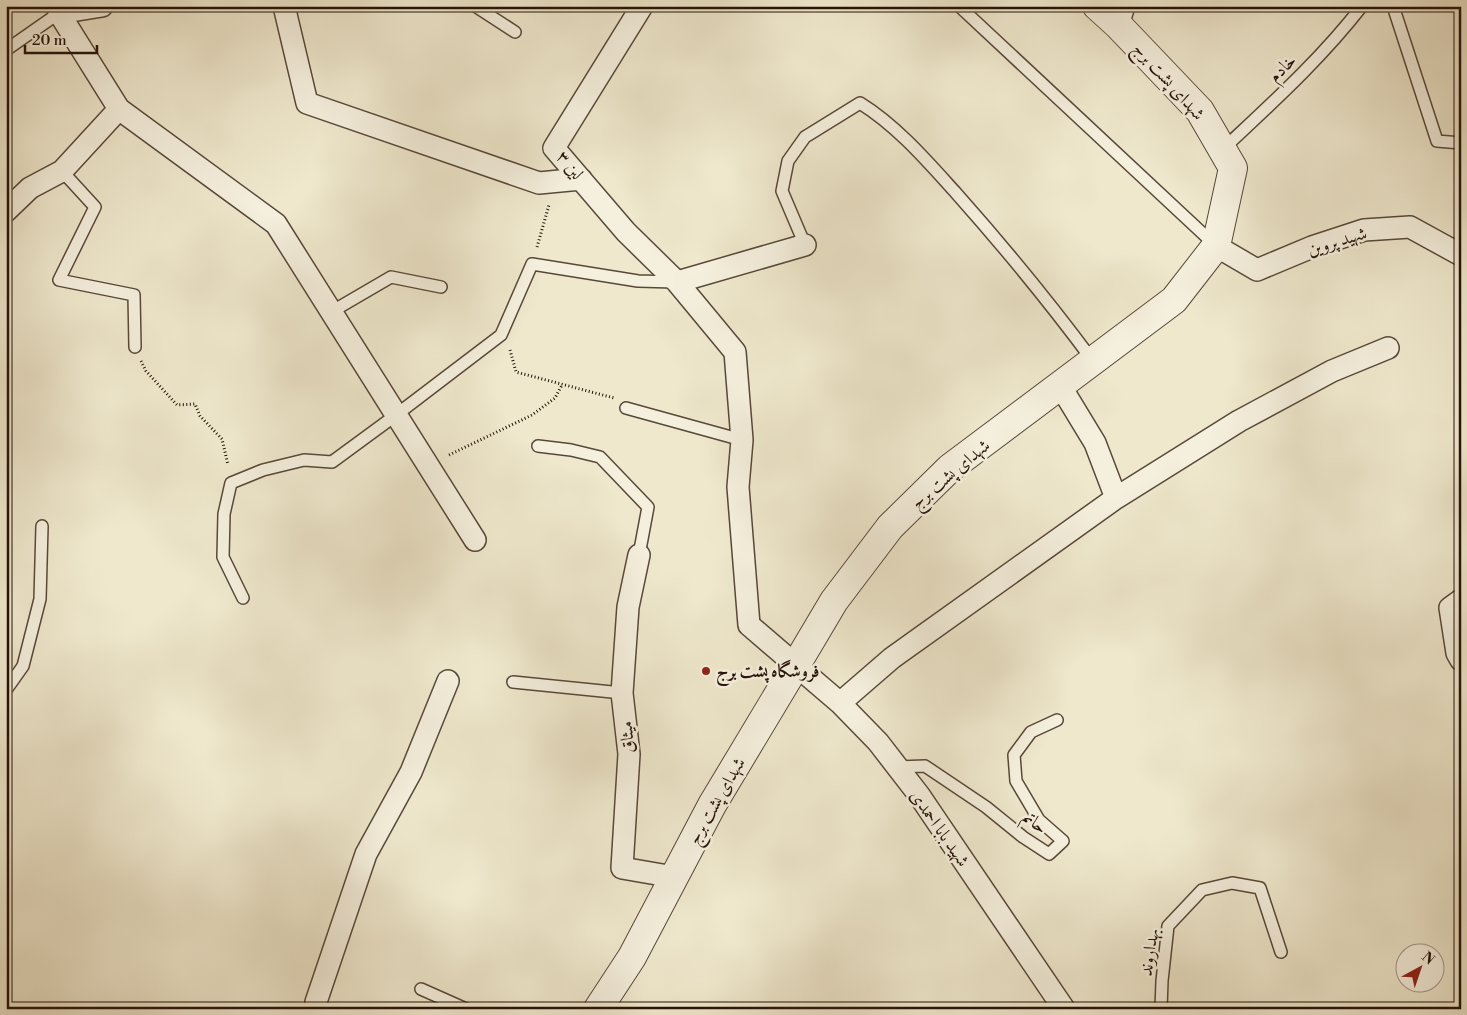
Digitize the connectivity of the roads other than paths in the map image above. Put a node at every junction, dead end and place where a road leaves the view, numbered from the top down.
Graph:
1 (102, 6) edge
2 (284, 6) edge
3 (475, 6) edge
4 (642, 6) edge
5 (959, 6) edge
6 (1097, 6) edge
7 (1362, 6) edge
8 (1393, 6) edge
9 (56, 10) edge
10 (1121, 15) edge
11 (515, 32) dead end
12 (6, 50) edge
13 (119, 109) junction
14 (1461, 143) edge
15 (1222, 150) junction
16 (62, 171) junction
17 (581, 179) junction
18 (6, 211) edge
19 (805, 245) joint
20 (1216, 246) junction
21 (1461, 255) edge
22 (677, 282) junction
23 (440, 287) dead end
24 (331, 312) junction
25 (134, 347) road end
26 (1388, 348) dead end
27 (1093, 360) junction
28 (1061, 387) junction
29 (626, 408) road end
30 (396, 415) junction
31 (742, 440) junction
32 (538, 446) dead end
33 (1116, 498) junction
34 (42, 526) dead end
35 (475, 540) dead end
36 (639, 555) joint
37 (243, 598) dead end
38 (1461, 600) edge
39 (1461, 660) edge
40 (796, 665) junction
41 (448, 681) dead end
42 (513, 682) dead end
43 (6, 690) edge
44 (622, 693) junction
45 (840, 703) junction
46 (1057, 720) dead end
47 (897, 767) junction
48 (674, 877) junction
49 (1281, 952) dead end
50 (422, 988) dead end
51 (317, 1009) edge
52 (466, 1009) edge
53 (598, 1009) edge
54 (1064, 1009) edge
55 (1161, 1009) edge

1 - 9 street
2 - 17 street
3 - 11 lane
4 - 17 street, لین ۳
5 - 20 lane
6 - 10 street, شهدای پشت برج
7 - 15 lane, خادم
8 - 14 lane
9 - 12 lane
9 - 13 street
10 - 15 street, شهدای پشت برج
13 - 16 street
13 - 24 street
15 - 20 street, شهدای پشت برج
16 - 18 street
16 - 25 lane
17 - 22 street, لین ۳
19 - 22 street
19 - 27 lane
20 - 21 street, شهید پروین
20 - 27 street, شهدای پشت برج
22 - 30 lane
22 - 31 street, لین ۳
23 - 24 lane
24 - 30 street
26 - 33 street
27 - 28 street, شهدای پشت برج
28 - 33 street
28 - 40 street, شهدای پشت برج
29 - 31 lane
30 - 35 street
30 - 37 lane
31 - 40 street, شهید بابا احمدی
32 - 36 lane
33 - 45 street
34 - 43 lane
36 - 44 street, میثاق
38 - 39 street
40 - 45 street, شهید بابا احمدی
40 - 48 street, شهدای پشت برج
41 - 51 street
42 - 44 lane
44 - 48 street, میثاق
45 - 47 street, شهید بابا احمدی
46 - 47 lane, حاتم
47 - 54 street, شهید بابا احمدی
48 - 53 street, شهدای پشت برج
49 - 55 lane, بهداروند
50 - 52 lane

